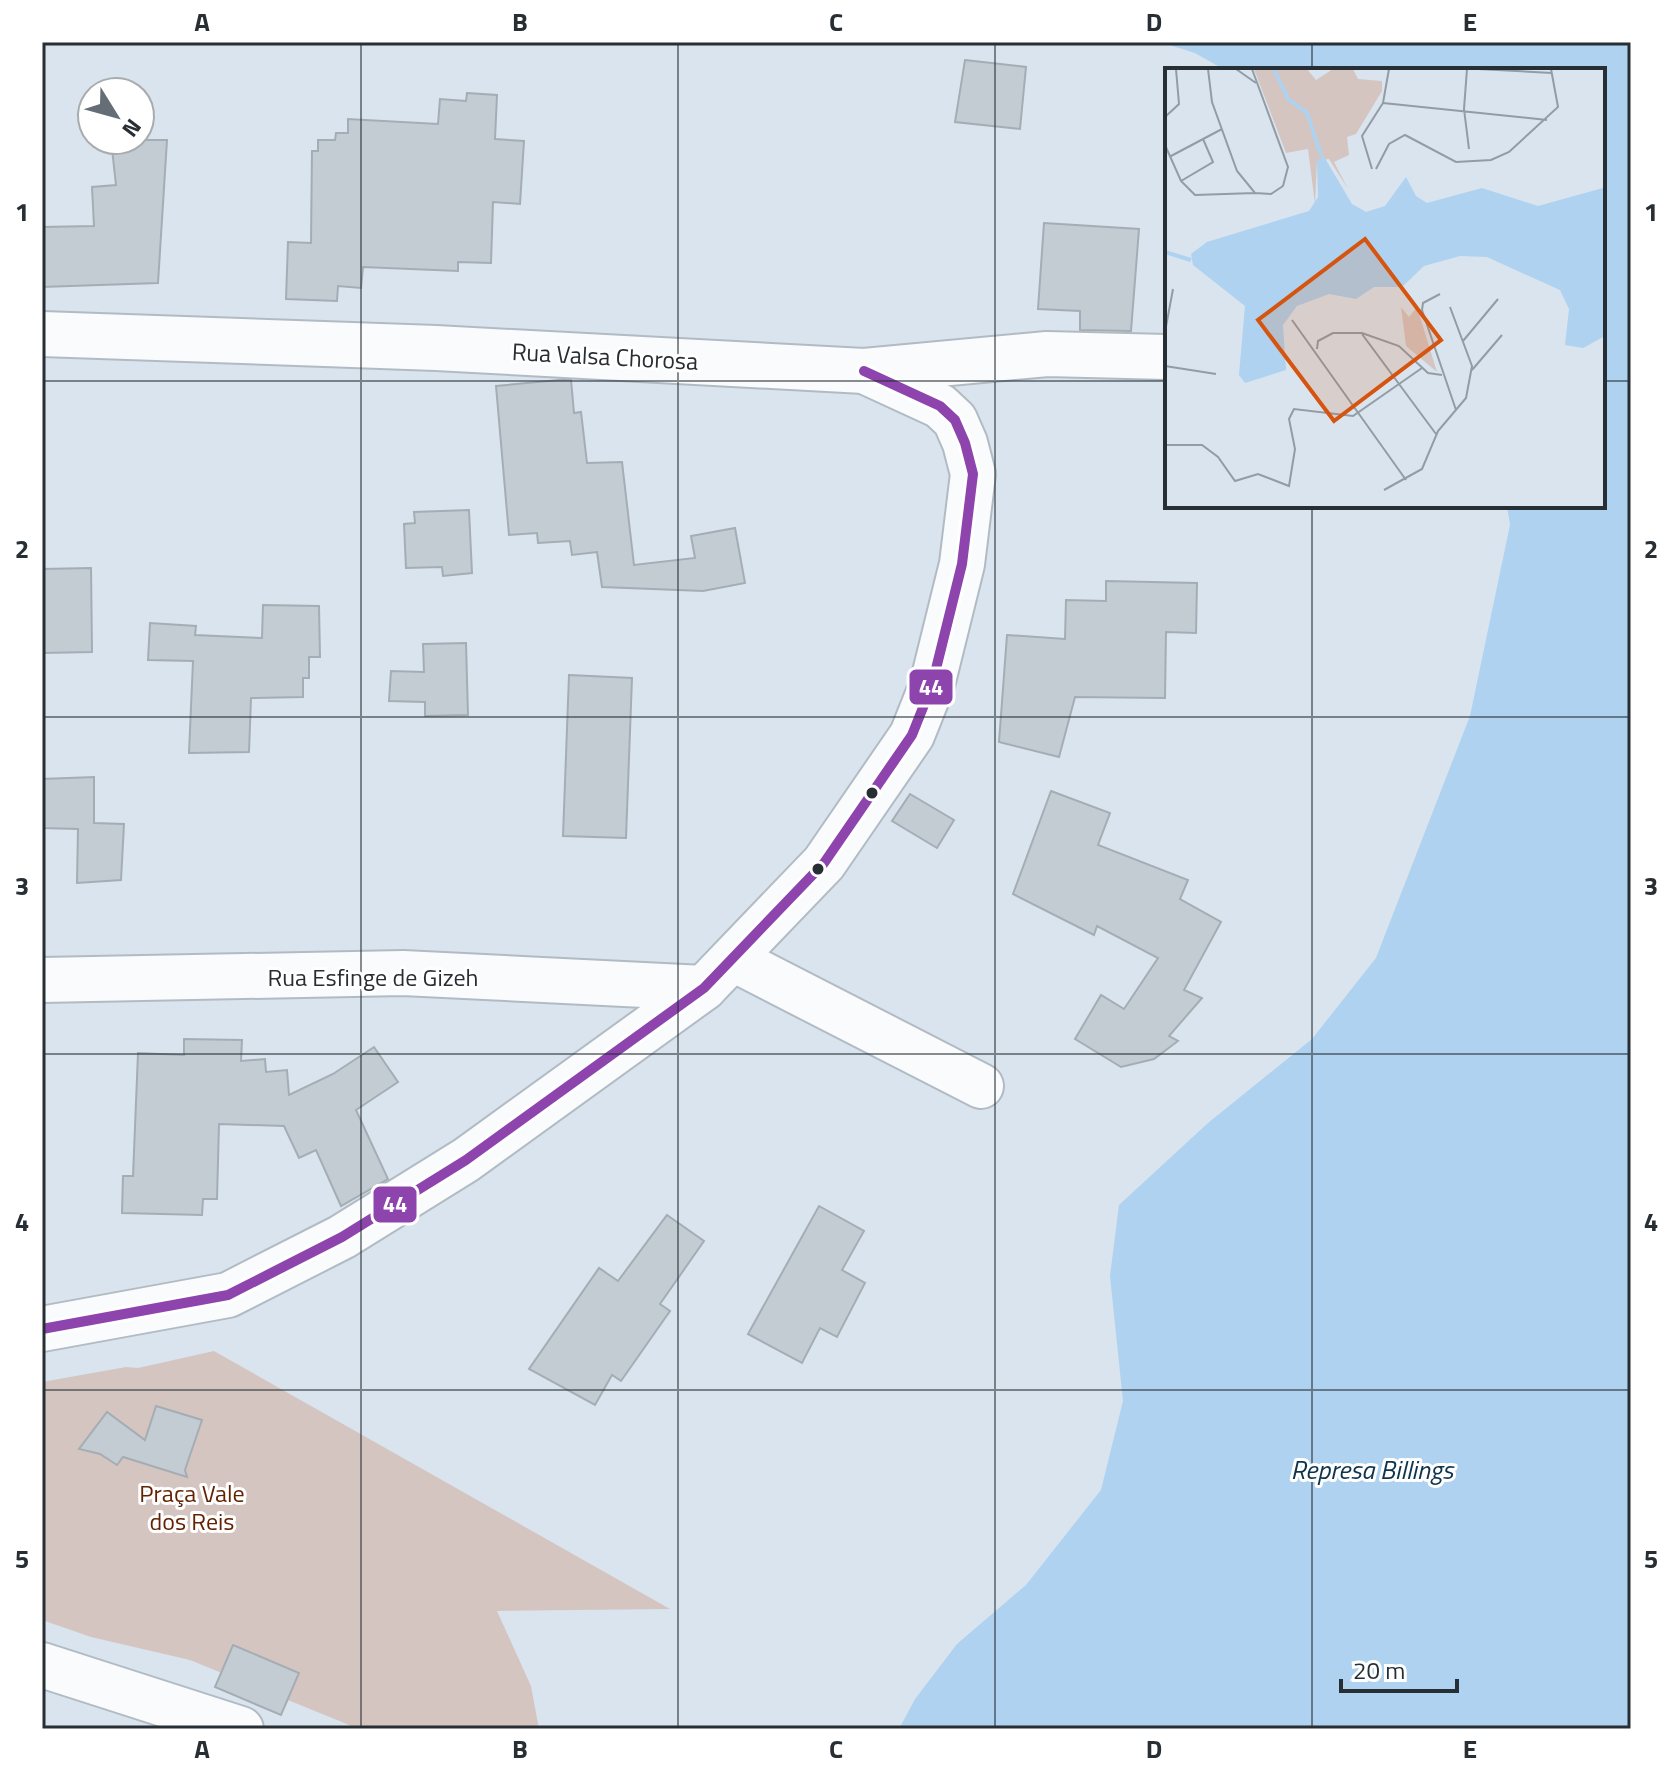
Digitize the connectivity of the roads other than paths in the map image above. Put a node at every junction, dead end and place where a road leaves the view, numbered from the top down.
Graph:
1 (42, 334) edge
2 (1165, 357) edge
3 (864, 371) junction
4 (719, 974) junction
5 (42, 980) edge
6 (981, 1086) dead end
7 (42, 1329) edge
8 (42, 1665) edge
9 (241, 1729) edge

1 - 3 street, Rua Valsa Chorosa
2 - 3 street, Rua Valsa Chorosa
3 - 4 street
4 - 5 street, Rua Esfinge de Gizeh
4 - 6 street, Rua Esfinge de Gizeh
4 - 7 street
8 - 9 street

